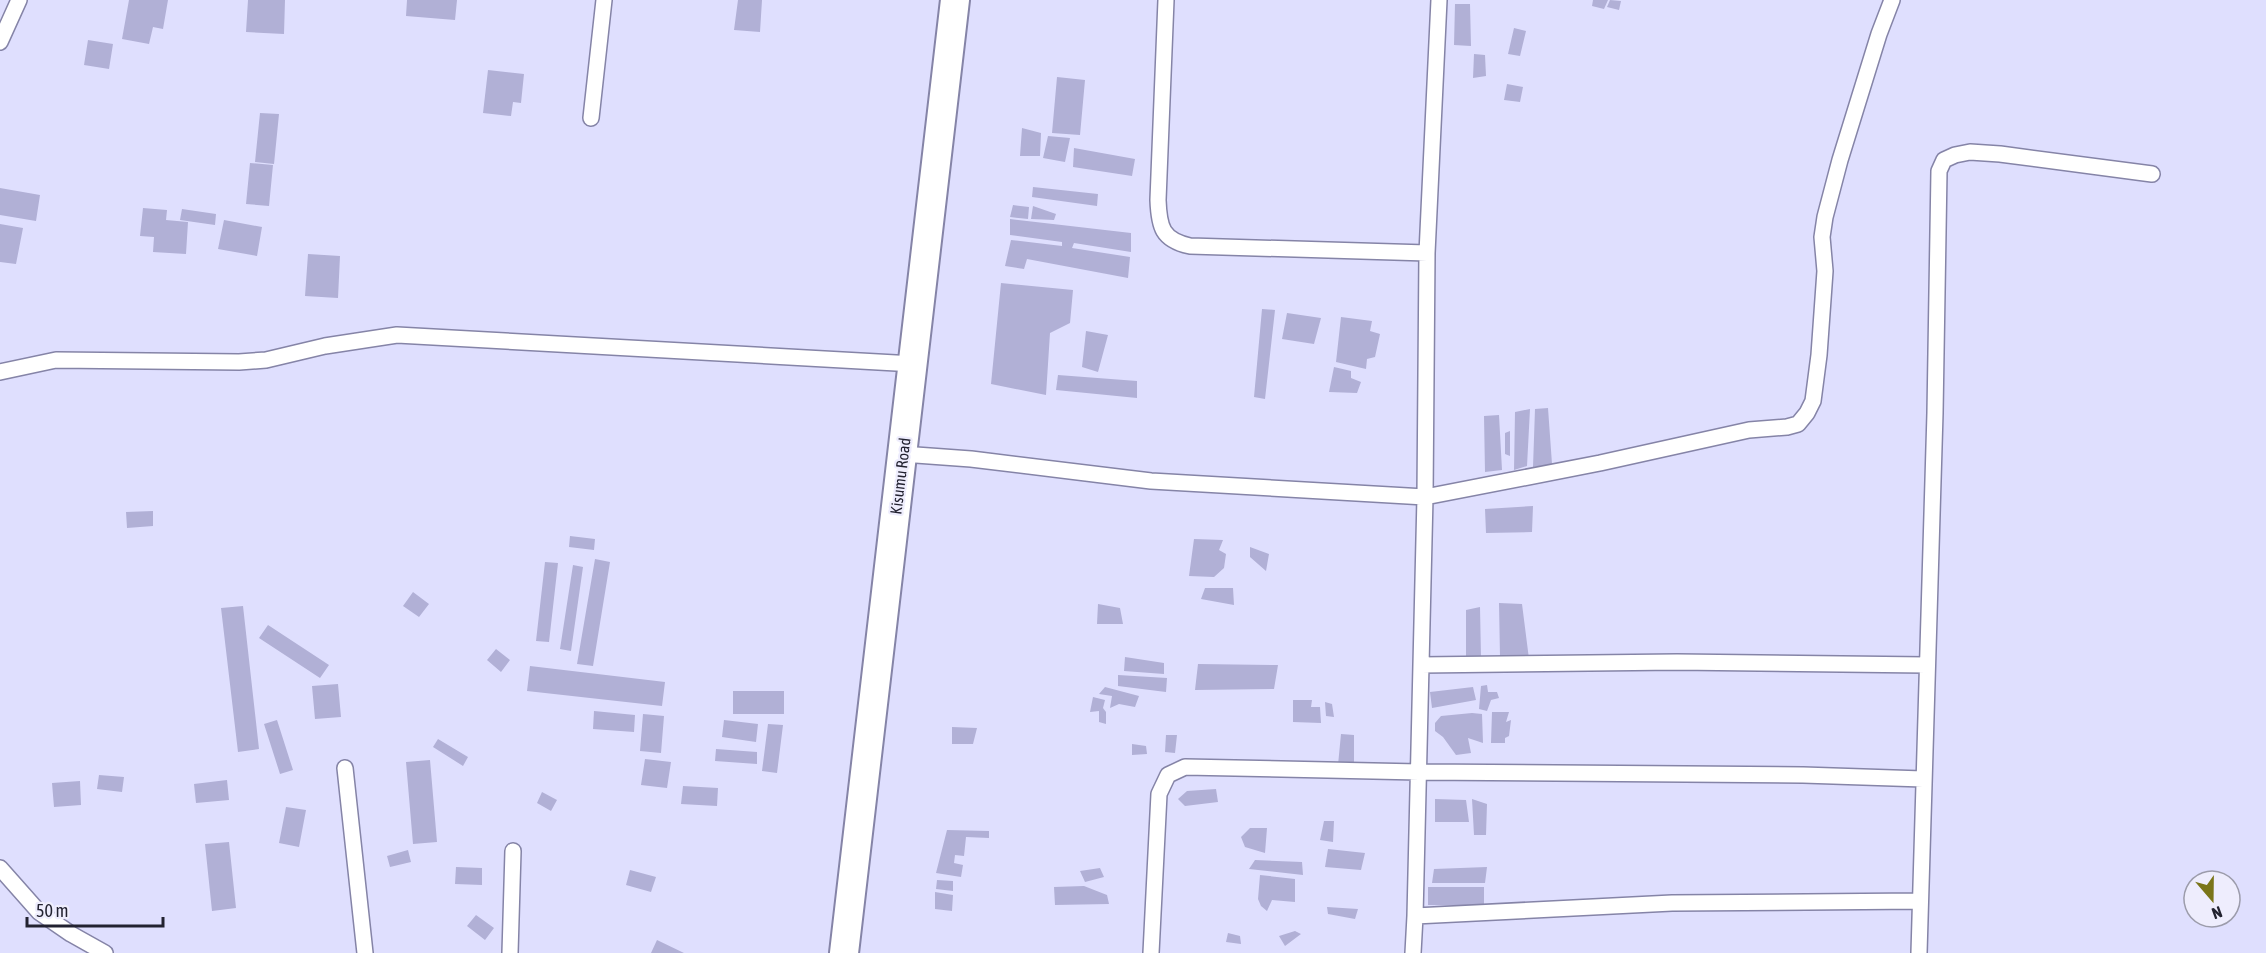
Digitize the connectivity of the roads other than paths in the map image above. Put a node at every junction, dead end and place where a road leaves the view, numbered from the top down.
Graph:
1 (19, 0) edge
2 (604, 0) edge
3 (955, 0) edge
4 (1166, 0) edge
5 (1439, 0) edge
6 (1892, 0) edge
7 (0, 42) edge
8 (591, 118) dead end
9 (2152, 174) dead end
10 (1427, 253) junction
11 (914, 364) junction
12 (0, 372) edge
13 (902, 454) junction
14 (1425, 497) junction
15 (1926, 664) junction
16 (1421, 665) junction
17 (345, 768) dead end
18 (1419, 772) junction
19 (1923, 779) junction
20 (513, 851) dead end
21 (0, 868) edge
22 (1920, 901) junction
23 (1415, 916) junction
24 (105, 953) edge
25 (365, 953) edge
26 (510, 953) edge
27 (844, 953) edge
28 (1151, 953) edge
29 (1413, 953) edge
30 (1919, 953) edge

1 - 7 street
2 - 8 street
3 - 11 highway, Kisumu Road
4 - 10 street
5 - 10 street
6 - 14 street
9 - 15 street
10 - 14 street
11 - 12 street
11 - 13 highway, Kisumu Road
13 - 14 street
13 - 27 highway, Kisumu Road
14 - 16 street
15 - 16 street
15 - 19 street
16 - 18 street
17 - 25 street
18 - 19 street
18 - 23 street
18 - 28 street
19 - 22 street
20 - 26 street
21 - 24 street
22 - 23 street
22 - 30 street
23 - 29 street

